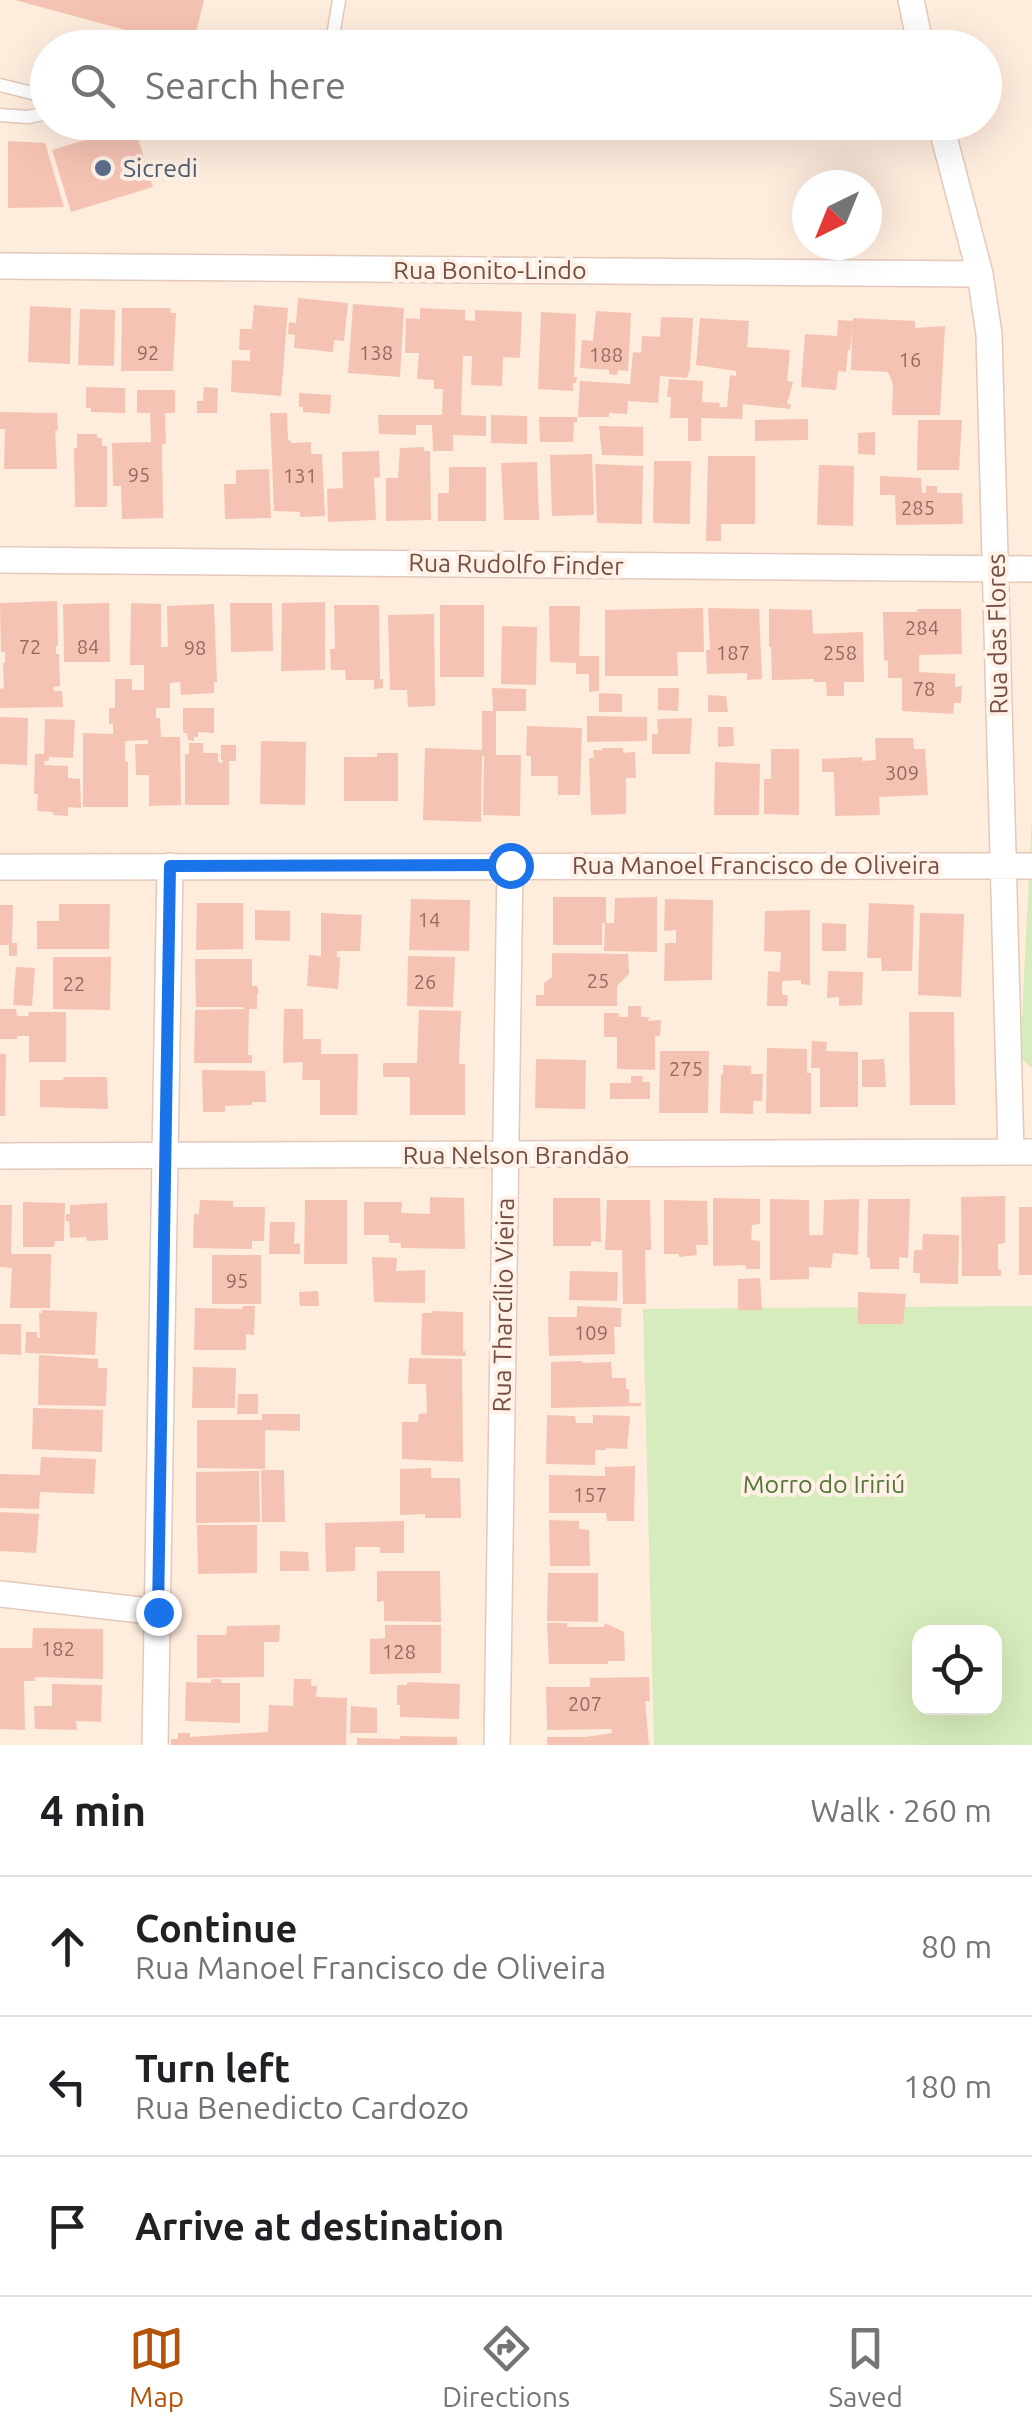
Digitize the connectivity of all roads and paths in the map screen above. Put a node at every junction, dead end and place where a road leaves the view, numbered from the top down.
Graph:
1 (338, 0) edge
2 (911, 0) edge
3 (333, 30) edge
4 (917, 30) edge
5 (0, 85) edge
6 (30, 92) edge
7 (0, 115) edge
8 (30, 117) edge
9 (945, 140) edge
10 (0, 266) edge
11 (980, 274) junction
12 (0, 560) edge
13 (996, 569) junction
14 (1032, 569) edge
15 (510, 865) junction
16 (0, 866) edge
17 (170, 866) junction
18 (1003, 866) junction
19 (1032, 866) edge
20 (1021, 1152) edge
21 (506, 1155) junction
22 (0, 1156) edge
23 (165, 1156) junction
24 (0, 1594) edge
25 (158, 1612) junction
26 (155, 1745) edge
27 (497, 1745) edge

1 - 3 lane
2 - 4 street
5 - 6 lane
7 - 8 lane
9 - 11 street, Rua das Flores
10 - 11 street, Rua Bonito-Lindo
11 - 13 street, Rua das Flores
12 - 13 street, Rua Rudolfo Finder
13 - 14 street, Rua Rudolfo Finder
13 - 18 street, Rua das Flores
15 - 17 street, Rua Manoel Francisco de Oliveira
15 - 18 street, Rua Manoel Francisco de Oliveira
15 - 21 street, Rua Tharcílio Vieira
16 - 17 street, Rua Manoel Francisco de Oliveira
17 - 23 street
18 - 19 street, Rua Manoel Francisco de Oliveira
18 - 20 street, Rua das Flores
20 - 21 street, Rua Nelson Brandão
21 - 23 street, Rua Nelson Brandão
21 - 27 street, Rua Tharcílio Vieira
22 - 23 street, Rua Nelson Brandão
23 - 25 street
24 - 25 street
25 - 26 street

